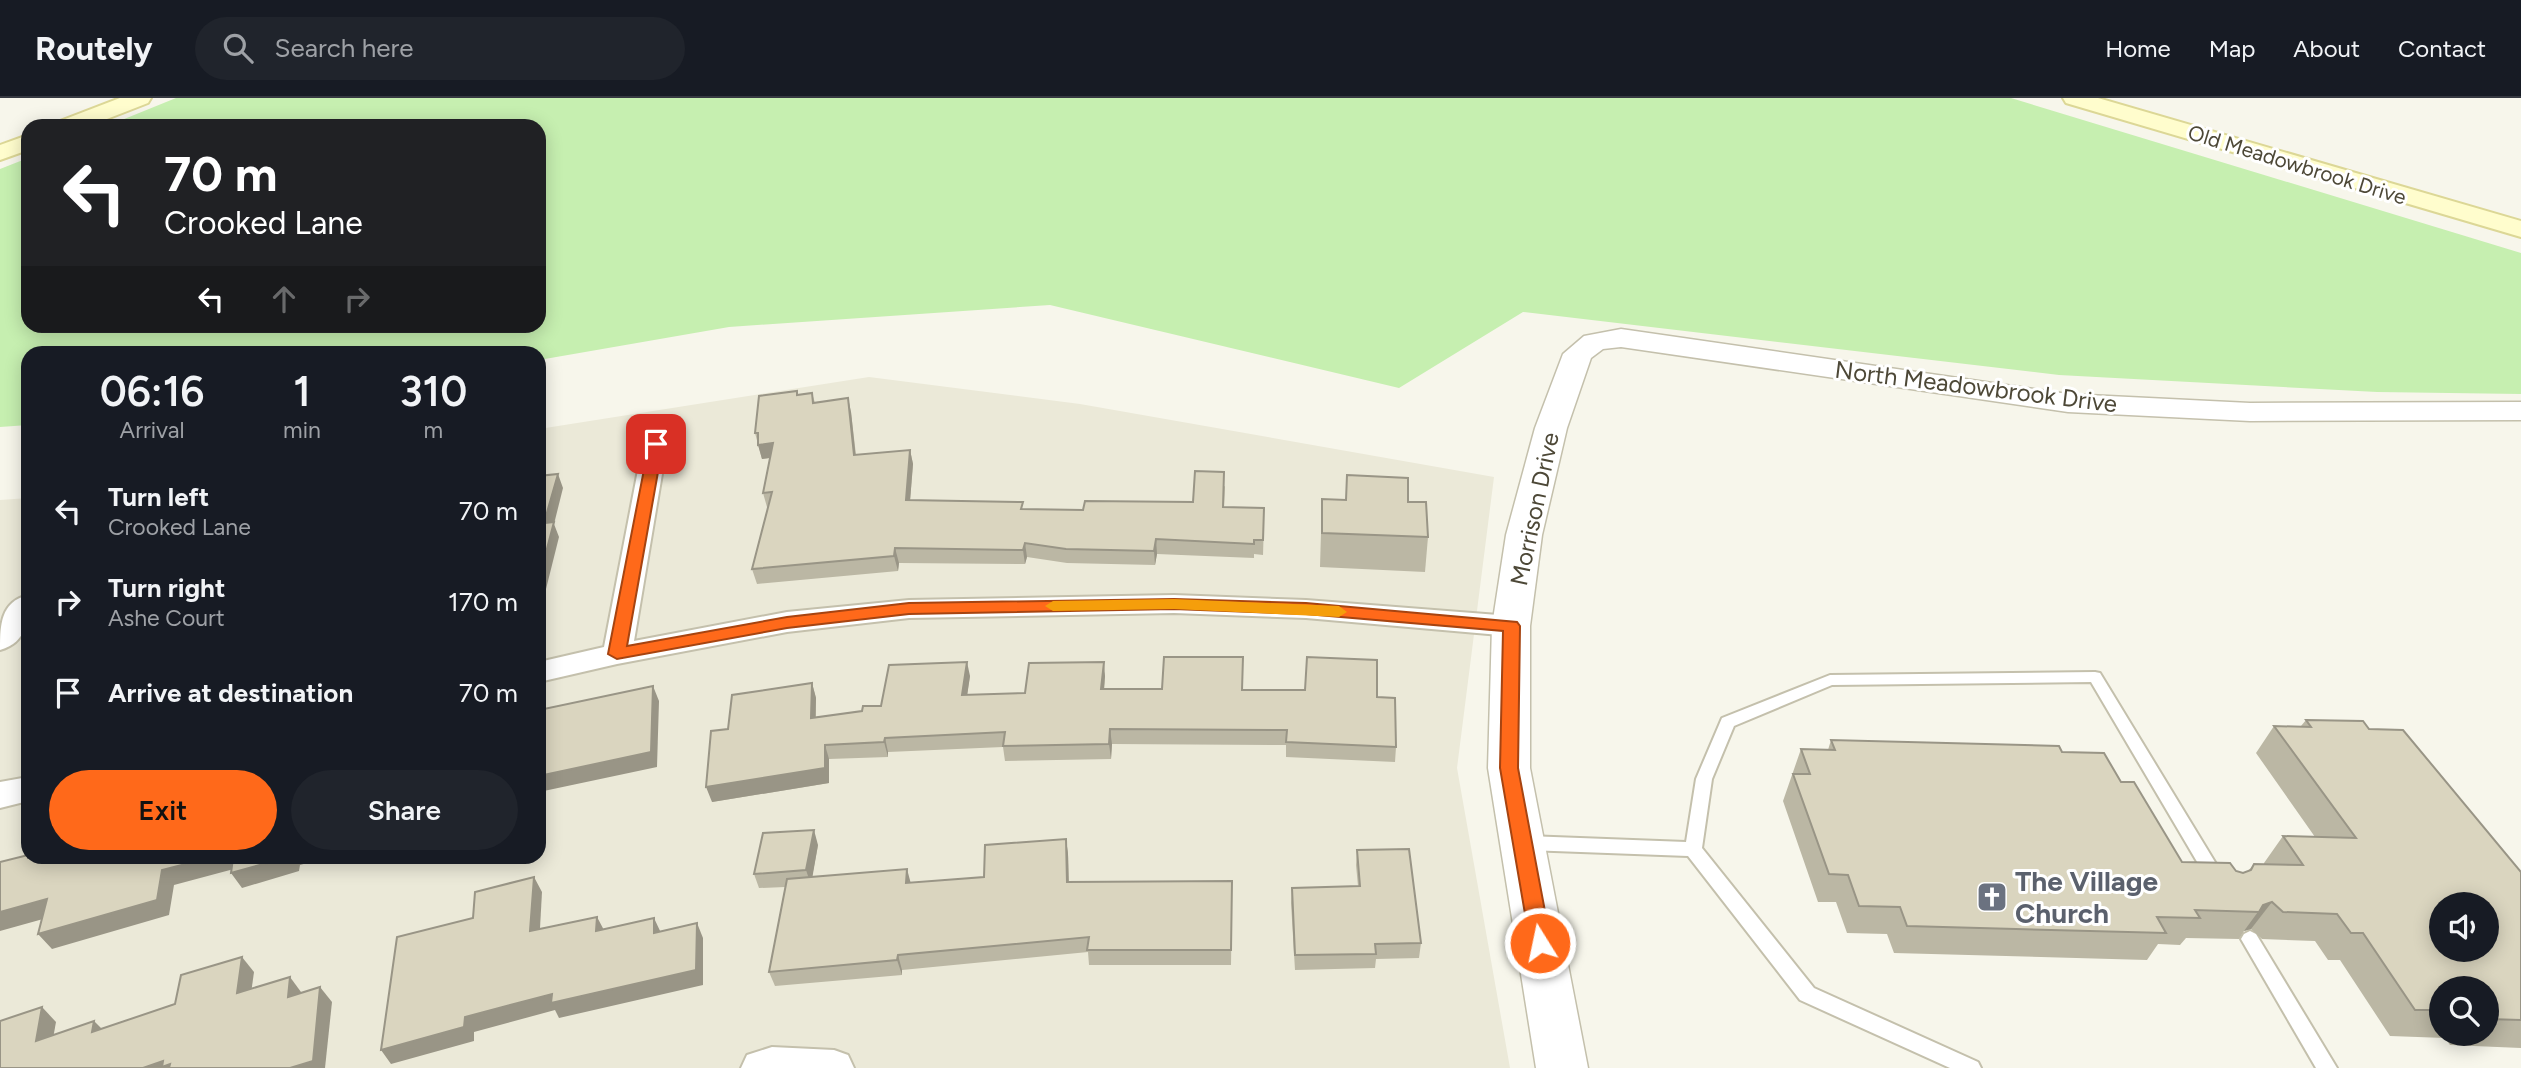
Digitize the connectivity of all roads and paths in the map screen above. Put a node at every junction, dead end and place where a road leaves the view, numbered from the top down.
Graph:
1 (140, 98) edge
2 (2074, 98) edge
3 (86, 119) edge
4 (21, 145) edge
5 (0, 153) edge
6 (2521, 229) edge
7 (1600, 340) joint
8 (2521, 411) edge
9 (656, 444) dead end
10 (21, 613) edge
11 (1511, 626) junction
12 (0, 640) edge
13 (617, 654) junction
14 (546, 670) edge
15 (21, 790) edge
16 (0, 795) edge
17 (1522, 843) junction
18 (1693, 849) junction
19 (2223, 891) edge
20 (2250, 939) edge
21 (761, 1068) edge
22 (834, 1068) edge
23 (1562, 1068) edge
24 (1971, 1068) edge
25 (2327, 1068) edge

1 - 3 main road
2 - 6 main road, Old Meadowbrook Drive
4 - 5 main road
7 - 8 street, North Meadowbrook Drive
7 - 11 street, Morrison Drive
9 - 13 street
10 - 12 street
11 - 13 street
11 - 17 street, Morrison Drive
13 - 14 street
15 - 16 street
17 - 18 lane
17 - 23 street, Morrison Drive
18 - 19 lane
18 - 24 lane
20 - 25 lane
21 - 22 street

